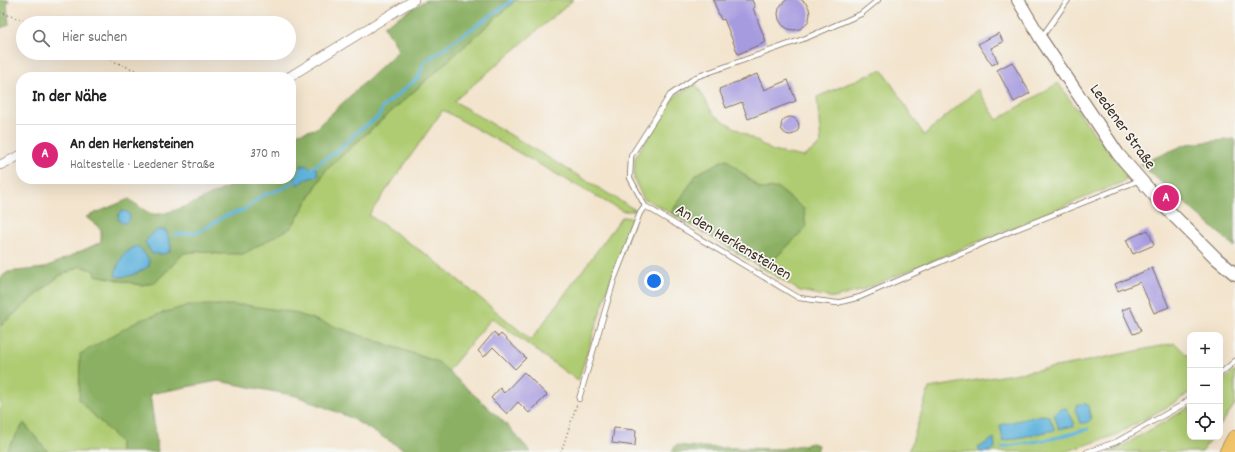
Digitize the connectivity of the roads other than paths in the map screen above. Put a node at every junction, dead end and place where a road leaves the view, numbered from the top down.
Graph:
1 (414, 0) edge
2 (878, 0) edge
3 (1018, 0) edge
4 (1068, 0) edge
5 (1041, 39) junction
6 (296, 73) edge
7 (16, 157) edge
8 (0, 164) edge
9 (1140, 180) junction
10 (645, 206) junction
11 (1235, 274) edge
12 (1235, 361) edge
13 (1223, 371) edge
14 (579, 399) road end
15 (1187, 401) edge
16 (1235, 439) edge
17 (1087, 452) edge
18 (1228, 452) edge

1 - 6 street
2 - 10 lane
3 - 5 street, Leedener Straße
4 - 5 lane
5 - 9 street, Leedener Straße
7 - 8 street
9 - 10 lane, An den Herkensteinen
9 - 11 street, Leedener Straße
10 - 14 lane
12 - 13 lane
15 - 17 lane
16 - 18 highway

